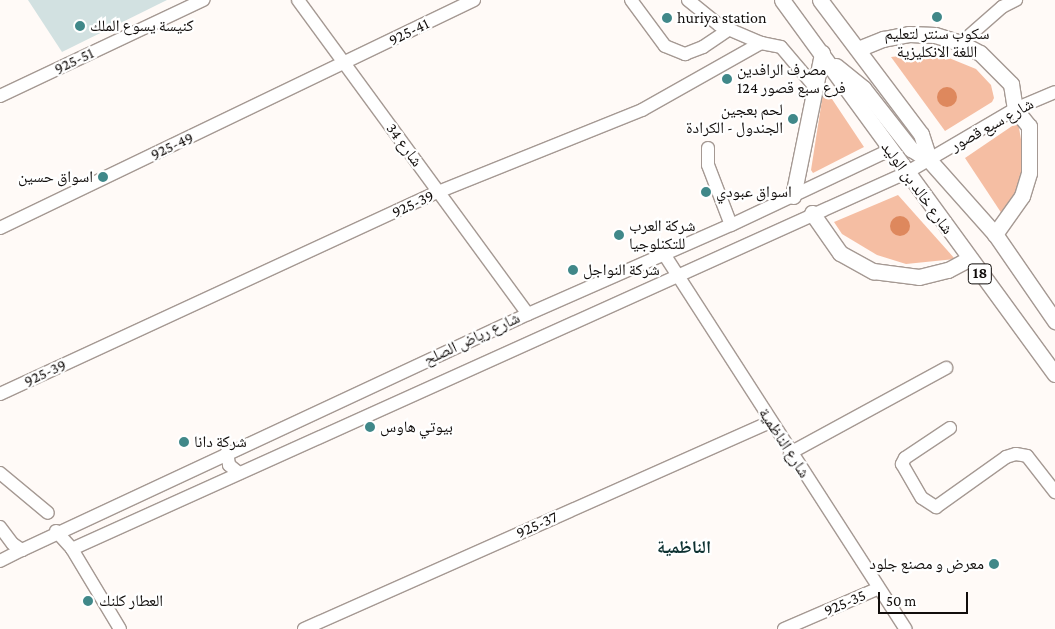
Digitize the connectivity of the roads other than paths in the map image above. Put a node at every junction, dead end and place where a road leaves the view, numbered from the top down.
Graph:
1 (203, 0) edge
2 (298, 0) edge
3 (474, 0) edge
4 (631, 0) edge
5 (688, 0) edge
6 (782, 0) edge
7 (820, 0) edge
8 (1016, 0) edge
9 (1002, 4) edge
10 (730, 29) junction
11 (761, 43) junction
12 (961, 43) junction
13 (858, 49) junction
14 (825, 57) junction
15 (345, 64) junction
16 (814, 86) junction
17 (1055, 92) edge
18 (0, 96) edge
19 (1015, 109) junction
20 (906, 113) junction
21 (893, 126) junction
22 (708, 148) dead end
23 (890, 150) junction
24 (925, 163) junction
25 (906, 173) junction
26 (438, 192) junction
27 (794, 196) junction
28 (812, 213) junction
29 (731, 225) junction
30 (0, 228) edge
31 (995, 234) junction
32 (664, 254) junction
33 (968, 259) junction
34 (678, 276) junction
35 (528, 314) junction
36 (1055, 321) edge
37 (946, 368) dead end
38 (1055, 374) edge
39 (0, 394) edge
40 (770, 422) junction
41 (950, 428) dead end
42 (227, 452) junction
43 (790, 454) junction
44 (239, 472) junction
45 (0, 473) edge
46 (1055, 492) edge
47 (48, 513) dead end
48 (0, 528) edge
49 (56, 531) junction
50 (72, 549) junction
51 (22, 550) junction
52 (0, 561) edge
53 (879, 588) junction
54 (120, 629) edge
55 (304, 629) edge
56 (784, 629) edge
57 (906, 629) edge

1 - 18 street, 925-51
2 - 15 street, شارع 34
3 - 15 street, 925-41
4 - 10 street
5 - 10 street
6 - 14 main road, شارع خالد بن الوليد / 18
7 - 13 main road, شارع خالد بن الوليد
8 - 9 street
9 - 12 street
10 - 11 street
11 - 16 street
11 - 26 street, 925-39
12 - 13 main road
12 - 19 main road
13 - 20 main road, شارع خالد بن الوليد
14 - 16 main road
14 - 21 main road
14 - 23 main road, شارع خالد بن الوليد / 18
15 - 26 street, شارع 34
15 - 30 street, 925-49
16 - 27 main road
17 - 19 street, شارع سبع قصور
19 - 24 street, شارع سبع قصور
19 - 31 main road
20 - 21 main road
20 - 24 main road, شارع خالد بن الوليد
21 - 24 main road
22 - 29 street
23 - 24 main road
23 - 25 main road, شارع خالد بن الوليد / 18
23 - 27 street, شارع رياض الصلح
24 - 25 street, شارع سبع قصور
24 - 31 main road
25 - 28 street, شارع رياض الصلح
25 - 33 main road, شارع خالد بن الوليد / 18
26 - 35 street, شارع 34
26 - 39 street, 925-39
27 - 29 street, شارع رياض الصلح
28 - 33 main road
28 - 34 street, شارع رياض الصلح
29 - 32 street, شارع رياض الصلح
31 - 36 main road, 18
32 - 34 street, شارع الناظمية
32 - 35 street, شارع رياض الصلح
33 - 38 main road, شارع خالد بن الوليد / 18
34 - 40 street, شارع الناظمية
34 - 44 street, شارع رياض الصلح
35 - 42 street, شارع رياض الصلح
37 - 43 street
40 - 43 street, شارع الناظمية
40 - 55 street, 925-37
41 - 46 street
42 - 44 street
42 - 49 street, شارع رياض الصلح
43 - 53 street, شارع الناظمية
44 - 50 street, شارع رياض الصلح
45 - 47 street
48 - 51 street
49 - 50 street
49 - 51 street, شارع رياض الصلح
50 - 54 street
51 - 52 street, شارع رياض الصلح
53 - 56 street, 925-35
53 - 57 street, شارع الناظمية

